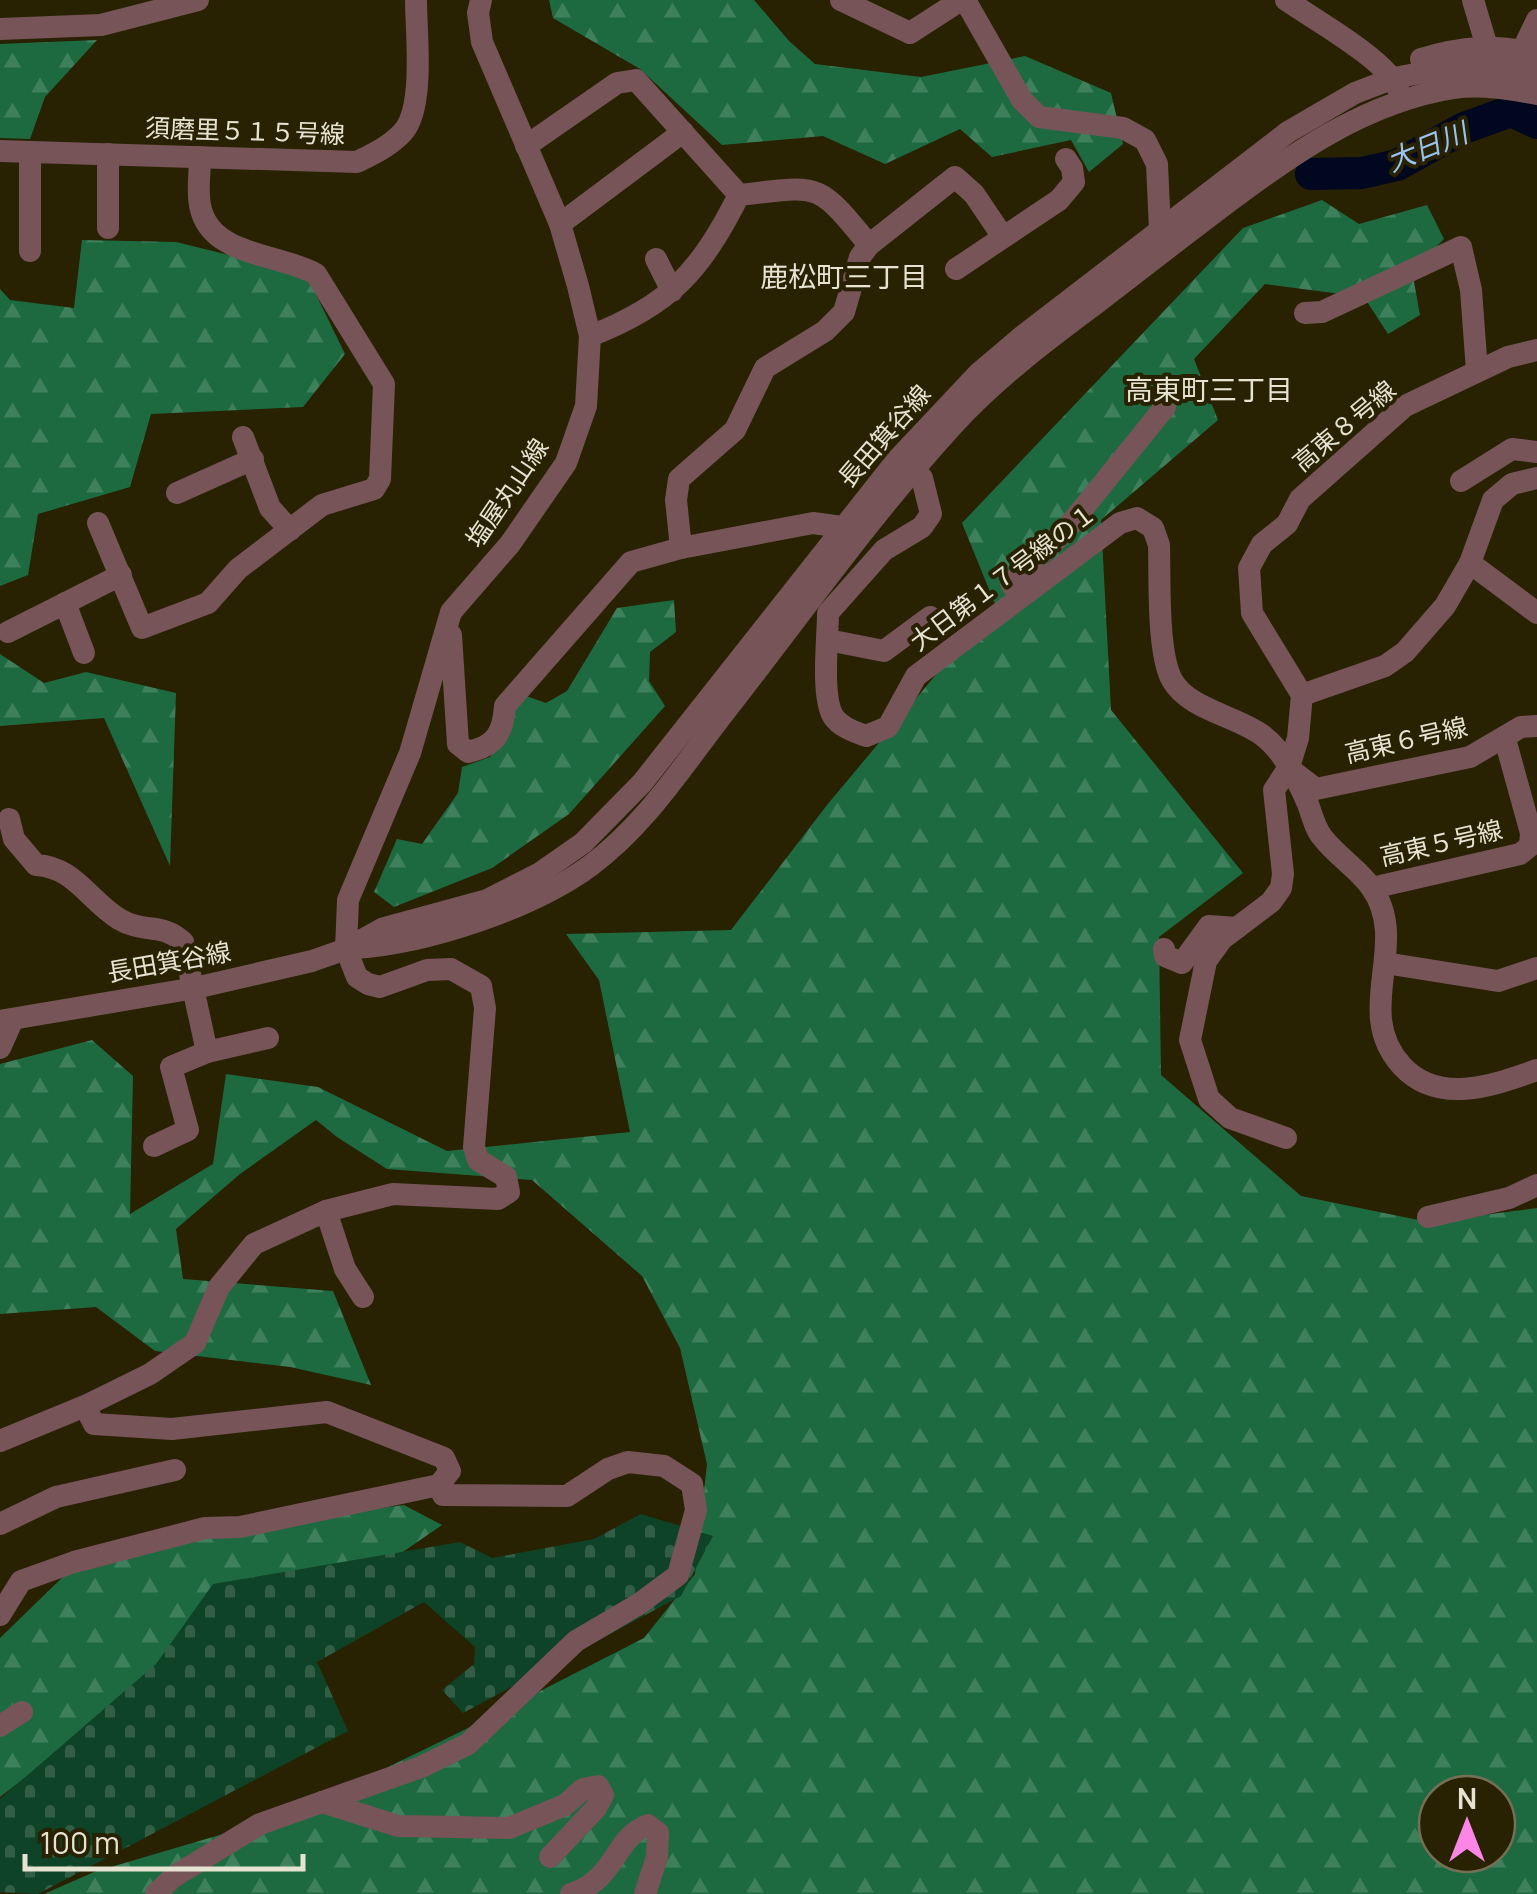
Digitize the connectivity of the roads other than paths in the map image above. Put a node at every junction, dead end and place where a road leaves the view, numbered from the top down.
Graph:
1 (198, 0) edge
2 (416, 0) edge
3 (481, 0) edge
4 (841, 0) edge
5 (963, 0) edge
6 (1286, 0) edge
7 (1474, 0) edge
8 (1537, 20) edge
9 (0, 29) edge
10 (1487, 47) junction
11 (1530, 53) edge
12 (1537, 73) edge
13 (1394, 78) junction
14 (1537, 94) edge
15 (1403, 102) junction
16 (683, 132) junction
17 (526, 146) junction
18 (0, 152) edge
19 (30, 152) junction
20 (108, 154) junction
21 (200, 157) junction
22 (1066, 159) dead end
23 (739, 195) junction
24 (560, 224) junction
25 (108, 228) dead end
26 (1160, 230) junction
27 (1004, 237) junction
28 (869, 244) junction
29 (30, 251) dead end
30 (656, 259) dead end
31 (956, 270) dead end
32 (672, 290) junction
33 (1305, 312) dead end
34 (590, 336) junction
35 (1537, 350) edge
36 (1477, 372) junction
37 (1165, 407) dead end
38 (1537, 452) edge
39 (911, 473) junction
40 (1537, 478) edge
41 (1461, 481) dead end
42 (177, 493) dead end
43 (98, 522) dead end
44 (842, 528) junction
45 (290, 530) junction
46 (681, 548) junction
47 (1470, 563) junction
48 (121, 575) junction
49 (1021, 597) junction
50 (65, 604) junction
51 (451, 612) junction
52 (1537, 613) edge
53 (930, 617) dead end
54 (8, 632) dead end
55 (828, 640) junction
56 (84, 653) dead end
57 (1302, 695) junction
58 (1537, 726) edge
59 (1506, 738) junction
60 (1289, 767) junction
61 (9, 819) dead end
62 (1372, 888) junction
63 (1237, 928) junction
64 (346, 948) junction
65 (1164, 948) dead end
66 (1385, 963) junction
67 (1537, 968) edge
68 (195, 988) junction
69 (7, 1020) edge
70 (268, 1038) dead end
71 (0, 1048) edge
72 (207, 1052) junction
73 (1537, 1070) edge
74 (1286, 1138) dead end
75 (154, 1146) dead end
76 (1537, 1185) edge
77 (326, 1211) junction
78 (1428, 1217) dead end
79 (363, 1297) dead end
80 (85, 1406) junction
81 (0, 1441) edge
82 (175, 1470) dead end
83 (439, 1486) junction
84 (0, 1524) edge
85 (0, 1615) edge
86 (22, 1712) dead end
87 (0, 1726) edge
88 (322, 1802) junction
89 (550, 1857) dead end
90 (156, 1894) edge
91 (571, 1894) edge
92 (645, 1894) edge

1 - 9 street
2 - 21 street, 須磨里５１５号線
3 - 17 street, 塩屋丸山線
4 - 5 street
5 - 26 street
6 - 13 street
7 - 10 street
8 - 11 street
10 - 11 street
10 - 13 street
12 - 13 street, 長田箕谷線
13 - 15 street
13 - 26 street, 長田箕谷線
14 - 15 street, 長田箕谷線
15 - 39 street, 長田箕谷線
16 - 17 street
16 - 23 street
16 - 24 street
17 - 24 street, 塩屋丸山線
18 - 19 street, 須磨里５１５号線
19 - 20 street, 須磨里５１５号線
19 - 29 street
20 - 21 street, 須磨里５１５号線
20 - 25 street
21 - 45 street
22 - 27 street
23 - 28 street
23 - 32 street
24 - 34 street, 塩屋丸山線
26 - 44 street, 長田箕谷線
27 - 28 street
27 - 31 street
28 - 46 street
30 - 32 street
32 - 34 street
33 - 36 street
34 - 51 street, 塩屋丸山線
35 - 36 street, 高東８号線
36 - 57 street, 高東８号線
37 - 49 street
38 - 41 street
39 - 55 street
39 - 64 street, 長田箕谷線
40 - 47 street
42 - 45 street
43 - 48 street
44 - 46 street
44 - 64 street, 長田箕谷線
45 - 48 street
46 - 51 street
47 - 52 street
47 - 57 street
48 - 50 street
49 - 55 street, 大日第１７号線の１
49 - 60 street, 大日第１７号線の１
50 - 54 street
50 - 56 street
51 - 64 street, 塩屋丸山線
53 - 55 street
57 - 60 street
58 - 59 street, 高東６号線
59 - 60 street, 高東６号線
59 - 62 street, 高東５号線
60 - 62 street, 大日第１７号線の１
60 - 63 street
61 - 68 street
62 - 66 street, 大日第１７号線の１
63 - 65 street
63 - 74 street
64 - 68 street, 長田箕谷線
64 - 77 street
66 - 67 street
66 - 73 street, 大日第１７号線の１
68 - 69 street, 長田箕谷線
68 - 72 street
69 - 71 street
70 - 72 street
72 - 75 street
76 - 78 street
77 - 79 street
77 - 80 street
80 - 81 street
80 - 83 street
82 - 84 street
83 - 85 street
83 - 88 street
86 - 87 street
88 - 89 street
88 - 90 street
91 - 92 street

